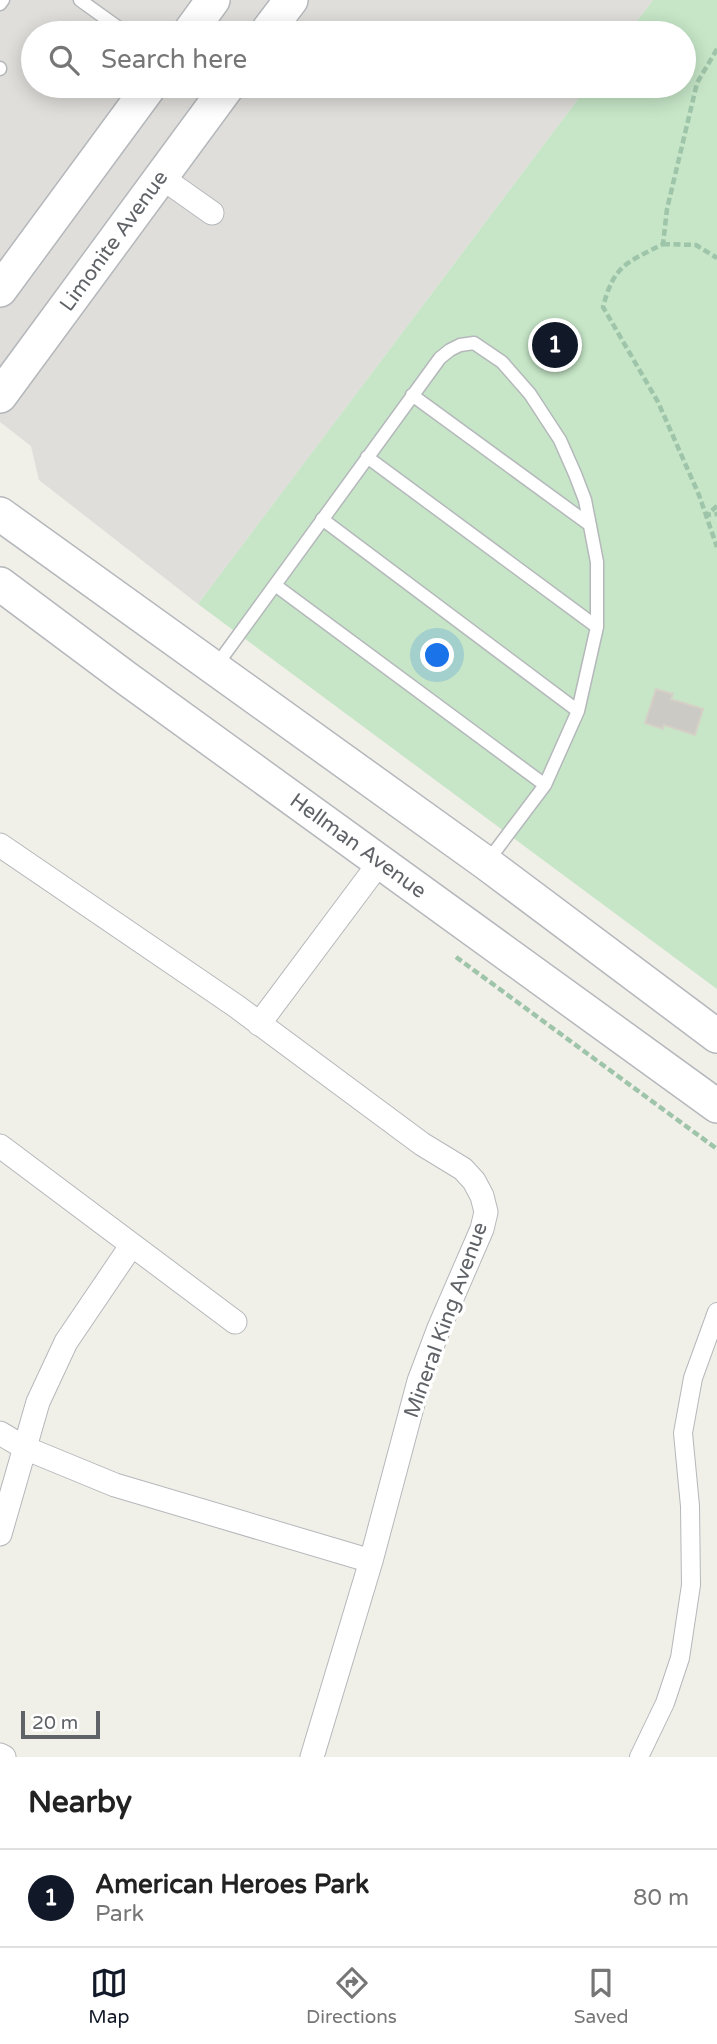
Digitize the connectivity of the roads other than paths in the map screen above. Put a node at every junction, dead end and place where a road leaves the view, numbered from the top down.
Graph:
1 (80, 0) edge
2 (214, 0) edge
3 (291, 0) edge
4 (109, 21) edge
5 (198, 21) edge
6 (275, 21) edge
7 (141, 98) edge
8 (219, 98) edge
9 (161, 177) junction
10 (212, 213) dead end
11 (0, 290) edge
12 (412, 395) junction
13 (0, 396) edge
14 (367, 457) junction
15 (0, 513) edge
16 (322, 519) junction
17 (590, 525) junction
18 (0, 584) edge
19 (275, 585) junction
20 (597, 627) junction
21 (215, 667) junction
22 (578, 711) junction
23 (545, 785) junction
24 (0, 845) edge
25 (380, 862) junction
26 (486, 863) junction
27 (260, 1024) junction
28 (717, 1036) edge
29 (717, 1106) edge
30 (0, 1146) edge
31 (131, 1246) junction
32 (717, 1312) edge
33 (235, 1322) dead end
34 (0, 1433) edge
35 (24, 1448) junction
36 (0, 1534) edge
37 (371, 1561) junction
38 (312, 1757) edge
39 (639, 1757) edge

1 - 4 lane
2 - 5 main road
3 - 6 main road
7 - 11 main road
8 - 9 main road, Limonite Avenue
9 - 10 street
9 - 13 main road, Limonite Avenue
12 - 14 lane
12 - 17 lane
12 - 17 lane
14 - 16 lane
14 - 20 lane
15 - 21 main road
16 - 19 lane
16 - 22 lane
17 - 20 lane
18 - 25 main road, Hellman Avenue
19 - 21 lane
19 - 23 lane
20 - 22 lane
21 - 26 main road
22 - 23 lane
23 - 26 lane
24 - 27 street, Mineral King Avenue
25 - 27 street
25 - 29 main road, Hellman Avenue
26 - 28 main road
27 - 37 street, Mineral King Avenue
30 - 31 street
31 - 33 street
31 - 35 street
32 - 39 street
34 - 35 street
35 - 36 street
35 - 37 street
37 - 38 street

